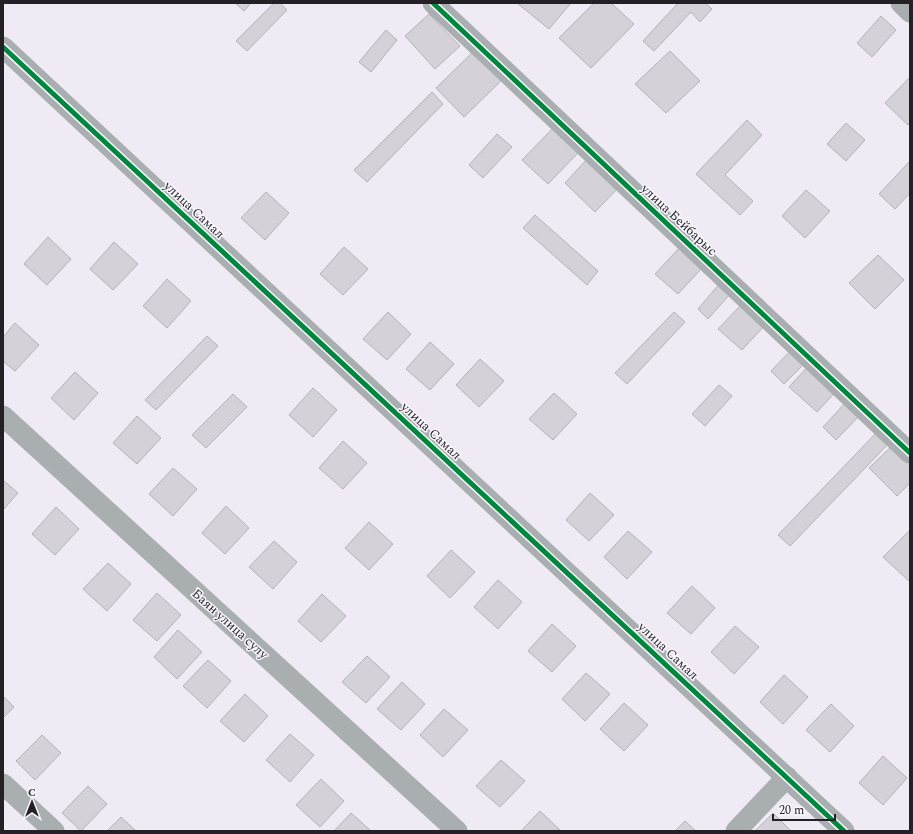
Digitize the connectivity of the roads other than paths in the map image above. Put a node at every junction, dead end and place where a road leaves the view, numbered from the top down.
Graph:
1 (433, 3) edge
2 (901, 3) edge
3 (910, 12) edge
4 (3, 47) edge
5 (3, 416) edge
6 (910, 454) edge
7 (787, 777) junction
8 (3, 784) edge
9 (54, 831) edge
10 (457, 831) edge
11 (736, 831) edge
12 (844, 831) edge

1 - 6 street, улица Бейбарыс
2 - 3 street
4 - 7 street, улица Самал
5 - 10 street, Баян улица сулу
7 - 11 street
7 - 12 street, улица Самал
8 - 9 street

